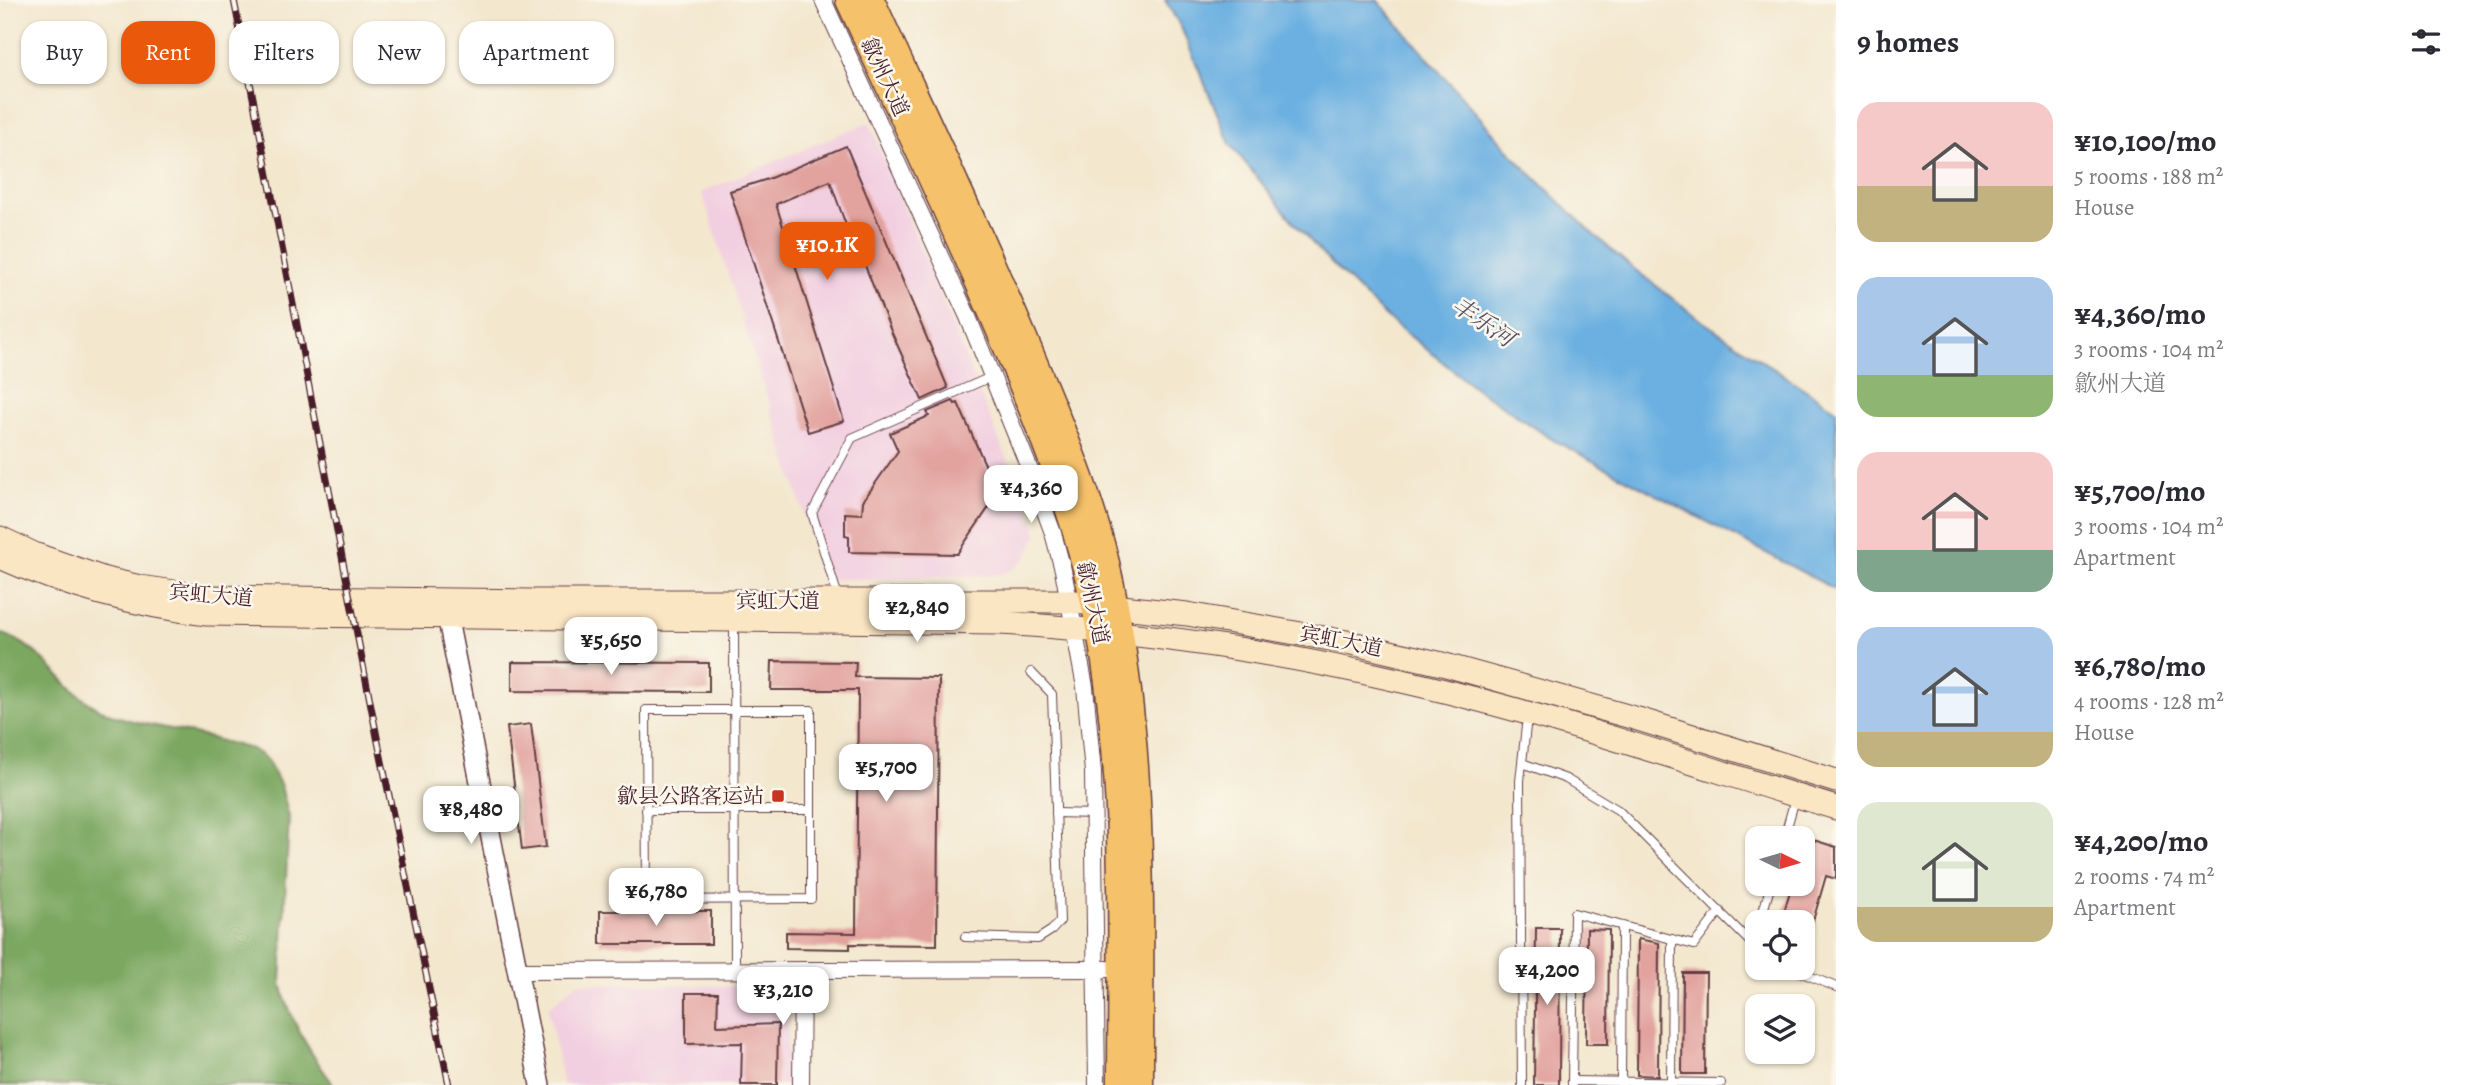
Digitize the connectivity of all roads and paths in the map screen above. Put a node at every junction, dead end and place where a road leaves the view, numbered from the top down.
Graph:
1 (823, 0) edge
2 (849, 0) edge
3 (871, 0) edge
4 (993, 376) junction
5 (0, 538) edge
6 (0, 556) edge
7 (839, 601) junction
8 (1093, 604) junction
9 (446, 608) junction
10 (734, 619) junction
11 (1098, 630) junction
12 (1031, 672) dead end
13 (734, 710) junction
14 (1527, 714) junction
15 (1522, 762) junction
16 (1836, 781) edge
17 (1796, 796) junction
18 (1836, 808) edge
19 (646, 810) junction
20 (734, 810) junction
21 (811, 810) junction
22 (1056, 813) junction
23 (1095, 814) junction
24 (1787, 826) edge
25 (734, 900) junction
26 (1720, 911) junction
27 (1622, 926) junction
28 (965, 937) dead end
29 (1745, 937) edge
30 (1672, 939) junction
31 (1108, 969) junction
32 (735, 970) junction
33 (802, 970) junction
34 (517, 971) junction
35 (1815, 978) edge
36 (1836, 987) edge
37 (1572, 1083) edge
38 (1620, 1083) edge
39 (1721, 1083) dead end
40 (1671, 1084) edge
41 (540, 1085) edge
42 (801, 1085) edge
43 (1097, 1085) edge
44 (1121, 1085) edge
45 (1140, 1085) edge
46 (1522, 1085) edge

1 - 4 street
2 - 8 highway, 歙州大道
3 - 8 highway, 歙州大道
4 - 7 lane
4 - 8 street
5 - 9 main road, 宾虹大道
6 - 9 main road, 宾虹大道
7 - 8 main road, 宾虹大道
7 - 9 main road, 宾虹大道
8 - 11 highway, 歙州大道
8 - 16 main road, 宾虹大道
9 - 10 main road, 宾虹大道
9 - 34 street
10 - 11 main road, 宾虹大道
10 - 13 lane
11 - 14 main road, 宾虹大道
11 - 23 street
11 - 31 highway, 歙州大道
11 - 45 highway, 歙州大道
12 - 22 lane
13 - 19 lane
13 - 20 lane
13 - 21 lane
14 - 15 lane
14 - 17 main road, 宾虹大道
15 - 26 lane
15 - 46 lane
17 - 18 main road, 宾虹大道
17 - 24 lane
19 - 20 lane
19 - 25 lane
20 - 21 lane
20 - 25 lane
21 - 25 lane
22 - 23 lane
22 - 28 lane
23 - 31 street
25 - 32 lane
26 - 29 lane
26 - 30 lane
27 - 30 lane
27 - 37 lane
27 - 38 lane
30 - 40 lane
31 - 33 street
31 - 43 street
31 - 44 highway, 歙州大道
32 - 33 street
32 - 34 street
33 - 42 street
34 - 41 street
35 - 36 lane
37 - 38 lane
38 - 40 lane
39 - 40 lane

